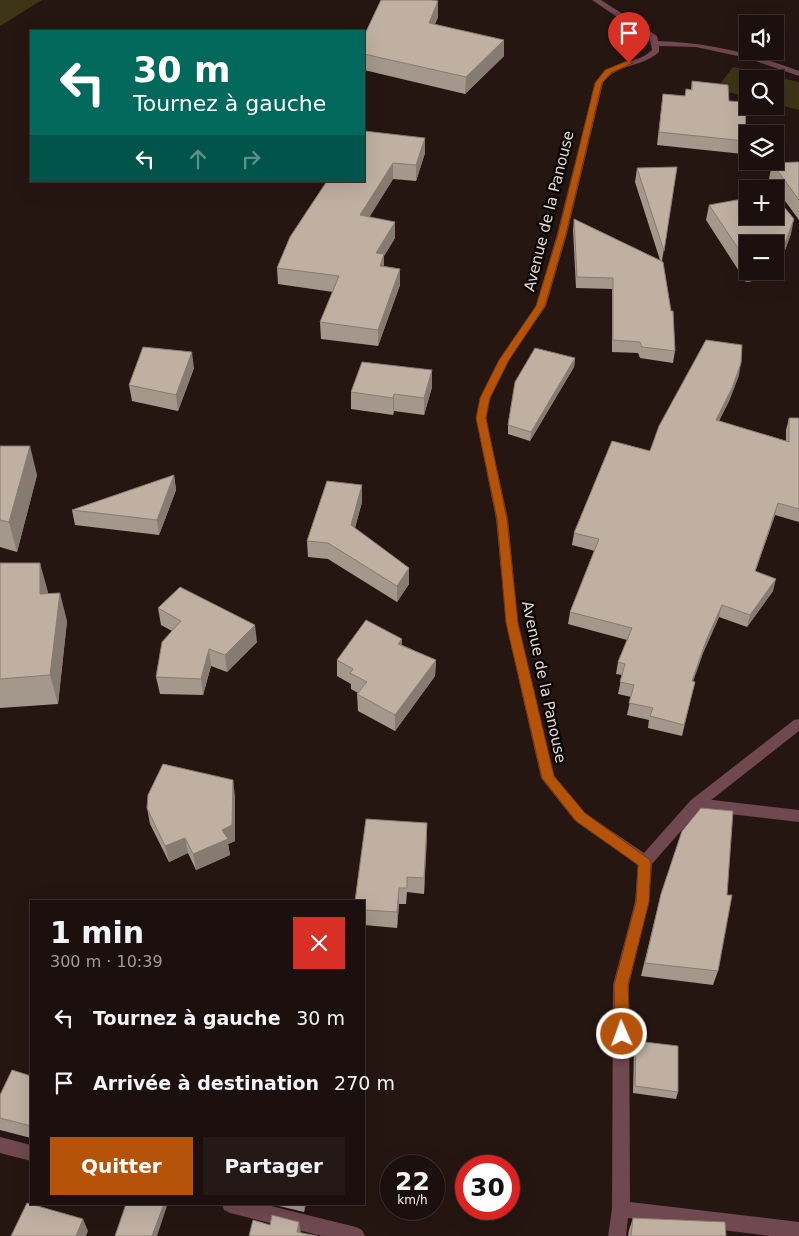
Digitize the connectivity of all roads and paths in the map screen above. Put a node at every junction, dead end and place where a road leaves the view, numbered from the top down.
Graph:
1 (596, 0) edge
2 (656, 43) junction
3 (799, 74) edge
4 (799, 724) edge
5 (696, 804) junction
6 (799, 816) edge
7 (645, 862) junction
8 (0, 1145) edge
9 (30, 1153) edge
10 (234, 1205) edge
11 (621, 1209) junction
12 (799, 1231) edge
13 (356, 1236) edge
14 (617, 1236) edge

1 - 2 street
2 - 3 street
2 - 7 street, Avenue de la Panouse
4 - 5 street
5 - 6 street
5 - 7 street
7 - 11 street
8 - 9 street
10 - 13 street
11 - 12 street
11 - 14 street

